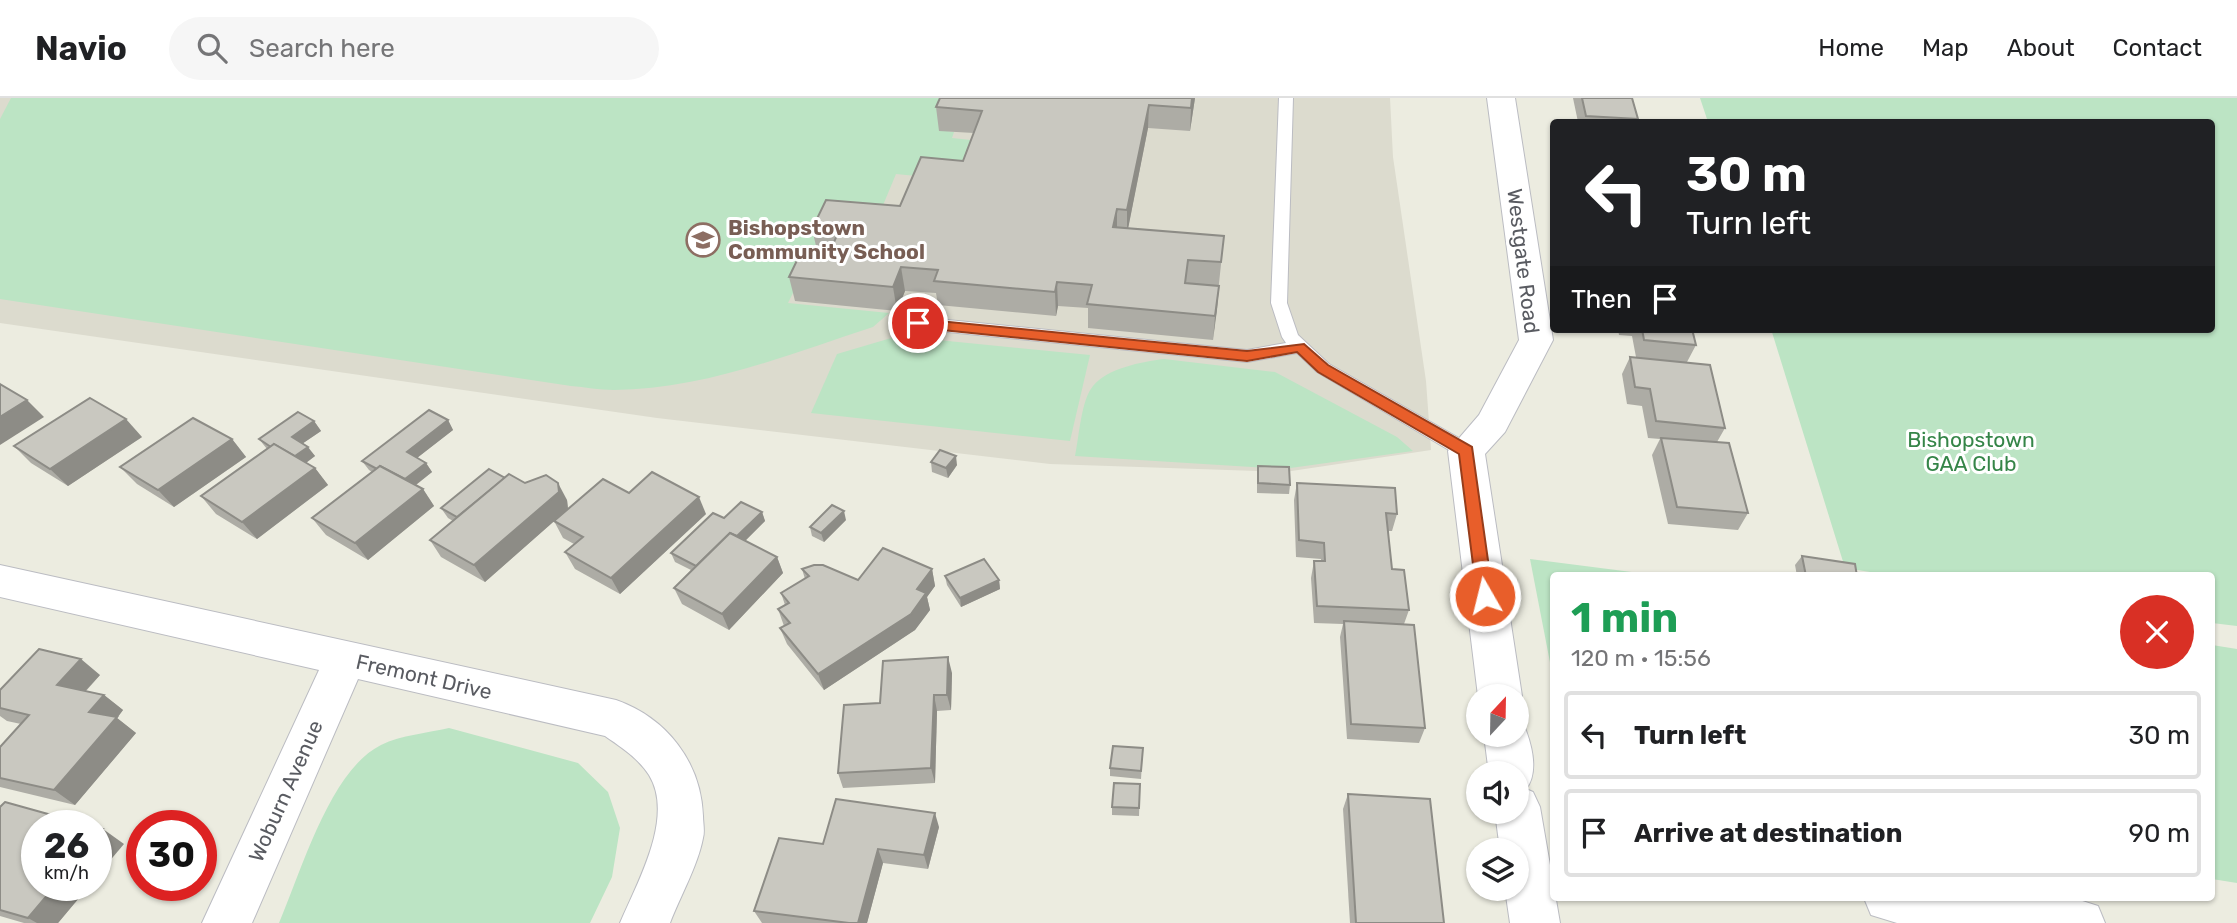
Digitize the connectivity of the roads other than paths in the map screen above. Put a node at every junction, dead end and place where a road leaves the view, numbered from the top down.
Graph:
1 (1286, 98) edge
2 (1502, 98) edge
3 (918, 323) dead end
4 (1299, 347) junction
5 (1466, 451) junction
6 (0, 581) edge
7 (345, 659) junction
8 (1498, 684) edge
9 (1532, 838) edge
10 (1911, 901) edge
11 (227, 923) edge
12 (645, 923) edge
13 (1535, 923) edge
14 (2080, 923) edge

1 - 4 lane
2 - 5 street, Westgate Road
3 - 4 lane
4 - 5 lane
5 - 8 street
6 - 7 street, Fremont Drive
7 - 11 street, Woburn Avenue
7 - 12 street, Fremont Drive
9 - 13 street
10 - 14 street

